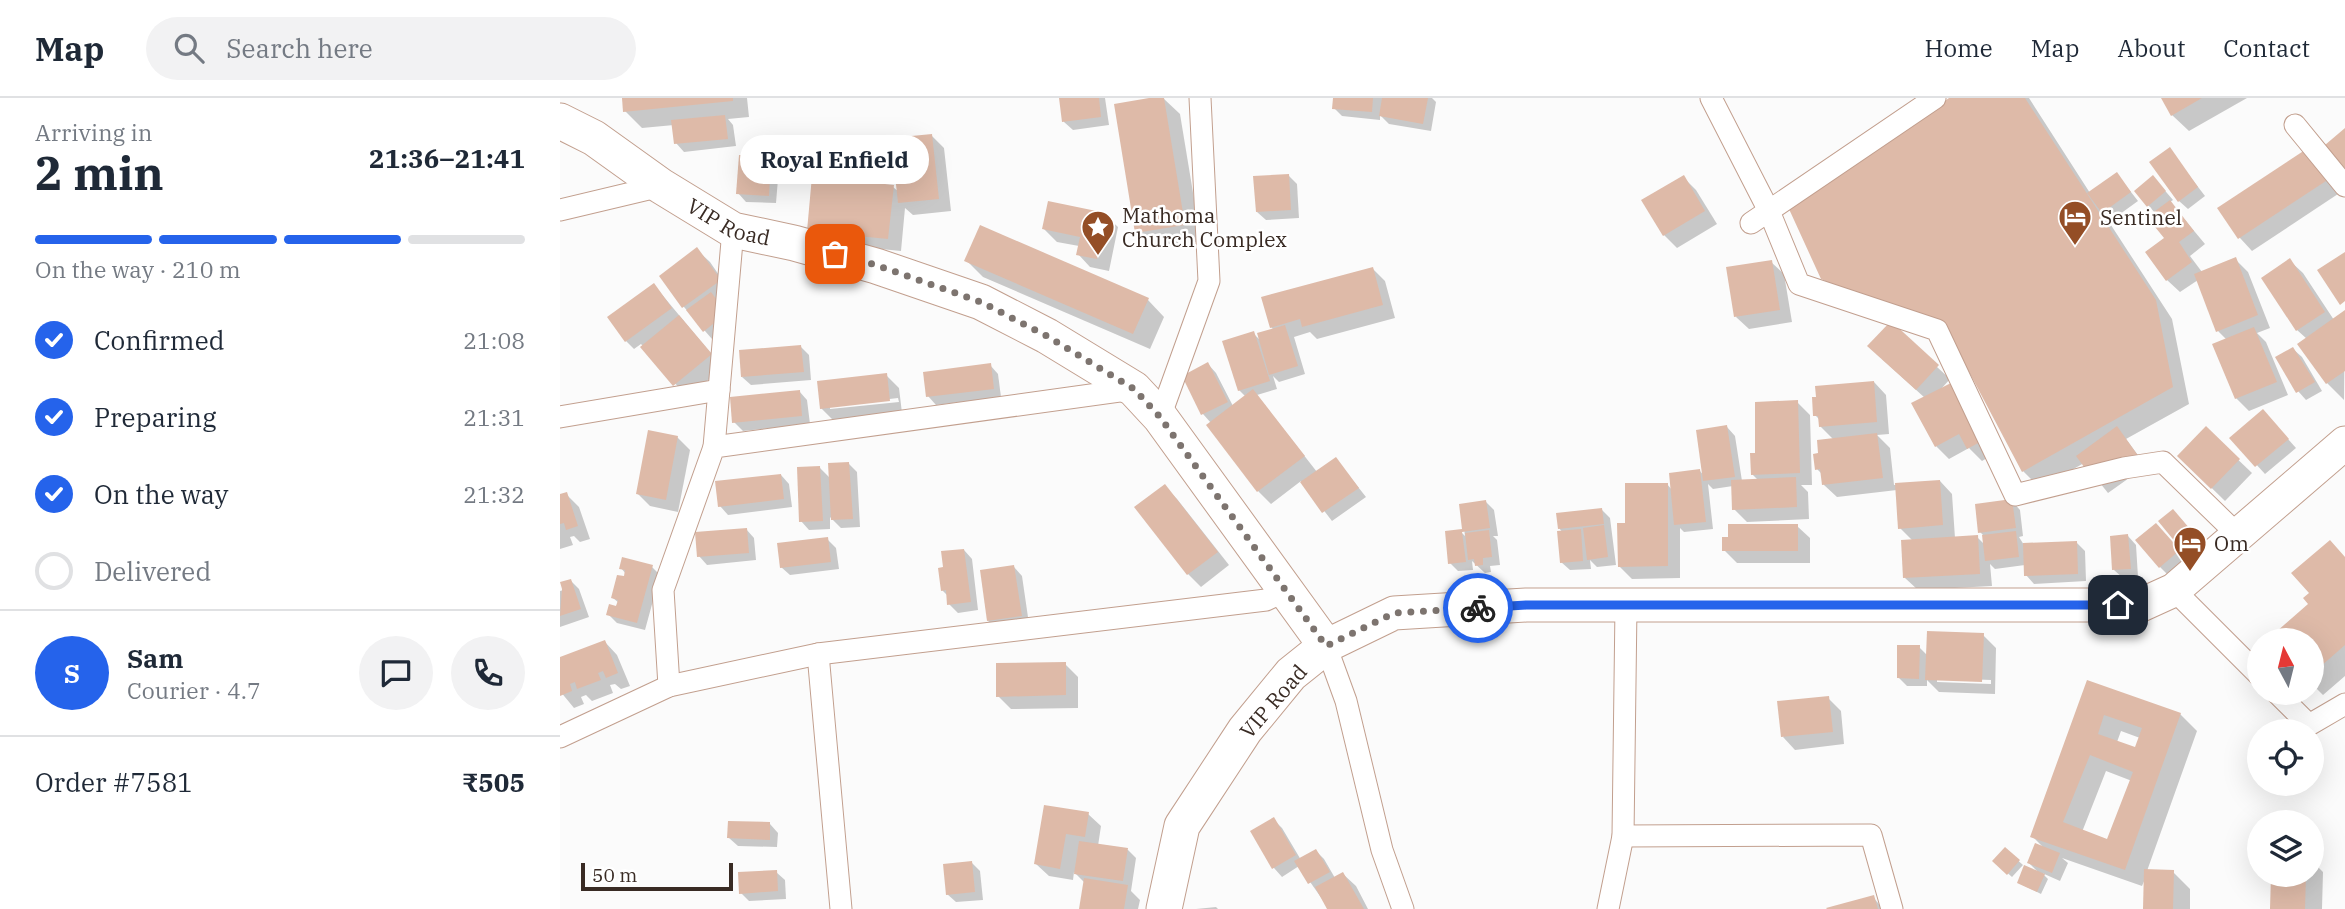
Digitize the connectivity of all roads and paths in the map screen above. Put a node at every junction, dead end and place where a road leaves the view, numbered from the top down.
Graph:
1 (1200, 98) edge
2 (1711, 98) edge
3 (1935, 98) edge
4 (560, 121) edge
5 (2295, 125) dead end
6 (661, 186) junction
7 (2345, 186) edge
8 (560, 209) edge
9 (1769, 211) junction
10 (1751, 223) dead end
11 (733, 230) junction
12 (1134, 389) junction
13 (719, 390) junction
14 (560, 417) edge
15 (1160, 417) junction
16 (2345, 443) edge
17 (714, 447) junction
18 (2238, 535) junction
19 (1287, 590) junction
20 (2174, 590) junction
21 (1626, 606) junction
22 (1326, 646) junction
23 (818, 654) junction
24 (2247, 663) edge
25 (669, 686) junction
26 (2345, 704) edge
27 (2289, 705) edge
28 (560, 737) edge
29 (1623, 836) junction
30 (841, 909) edge
31 (1164, 909) edge
32 (1403, 909) edge
33 (1608, 909) edge
34 (1892, 909) edge

1 - 15 street
2 - 9 street
3 - 9 street
4 - 6 highway, VIP Road
5 - 7 street
6 - 8 street
6 - 11 highway, VIP Road
9 - 10 street
9 - 18 street
11 - 12 highway, VIP Road
11 - 13 street
12 - 15 highway, VIP Road
12 - 17 street
13 - 14 street
13 - 17 street
15 - 19 highway, VIP Road
16 - 18 main road
17 - 25 street
18 - 20 main road
19 - 22 highway, VIP Road
19 - 23 street
20 - 21 main road
20 - 24 street
21 - 22 main road
21 - 29 street
22 - 31 highway, VIP Road
22 - 32 street
23 - 25 street
23 - 30 street
25 - 28 street
26 - 27 street
29 - 33 street
29 - 34 street

